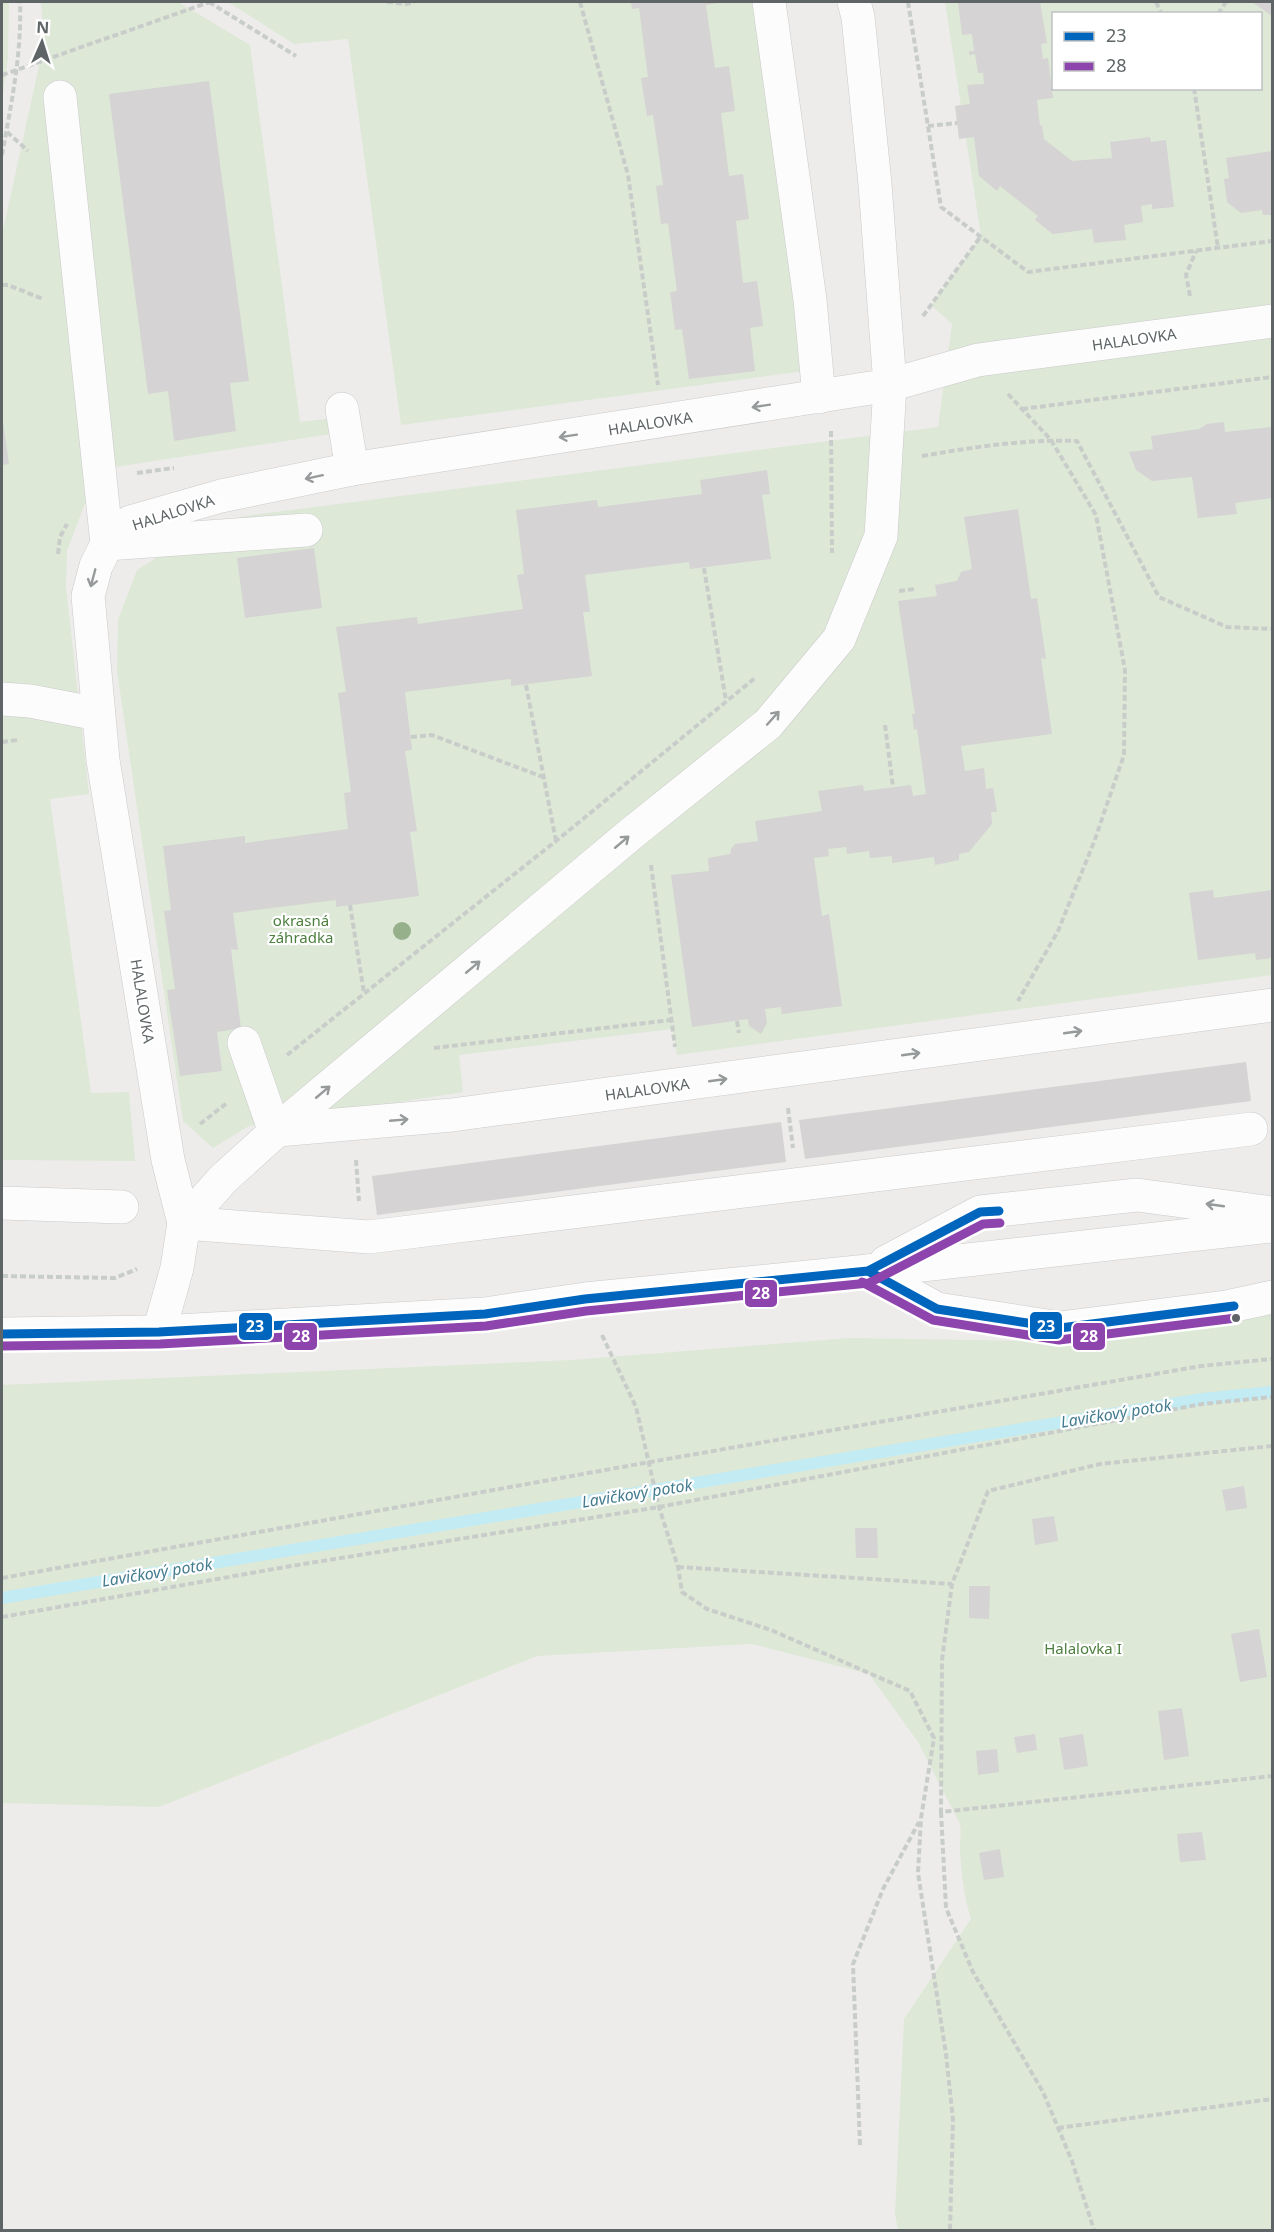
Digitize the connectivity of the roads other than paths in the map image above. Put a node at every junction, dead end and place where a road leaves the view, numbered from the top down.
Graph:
1 (769, 2) edge
2 (854, 2) edge
3 (60, 97) dead end
4 (1272, 321) edge
5 (890, 374) junction
6 (824, 395) junction
7 (342, 409) dead end
8 (352, 469) junction
9 (306, 530) dead end
10 (107, 544) junction
11 (2, 699) edge
12 (98, 714) junction
13 (1272, 1005) edge
14 (244, 1043) dead end
15 (1251, 1129) dead end
16 (277, 1131) junction
17 (2, 1203) edge
18 (122, 1207) dead end
19 (1272, 1213) edge
20 (184, 1222) junction
21 (1272, 1226) edge
22 (868, 1271) junction
23 (1272, 1297) edge
24 (159, 1332) junction
25 (2, 1334) edge

1 - 6 street
2 - 5 street
3 - 10 street
4 - 5 street, HALALOVKA
5 - 6 street, HALALOVKA
16 -> 5 street
6 -> 8 street, HALALOVKA
7 - 8 street
8 -> 10 street, HALALOVKA
9 - 10 street
10 -> 12 street, HALALOVKA
11 - 12 street
12 - 20 street, HALALOVKA
16 -> 13 street, HALALOVKA
14 - 16 street
15 - 20 street
16 - 20 street
17 - 18 street
19 -> 22 street
20 - 24 street, HALALOVKA
21 - 22 street
22 - 23 street
22 - 24 street
24 - 25 street

